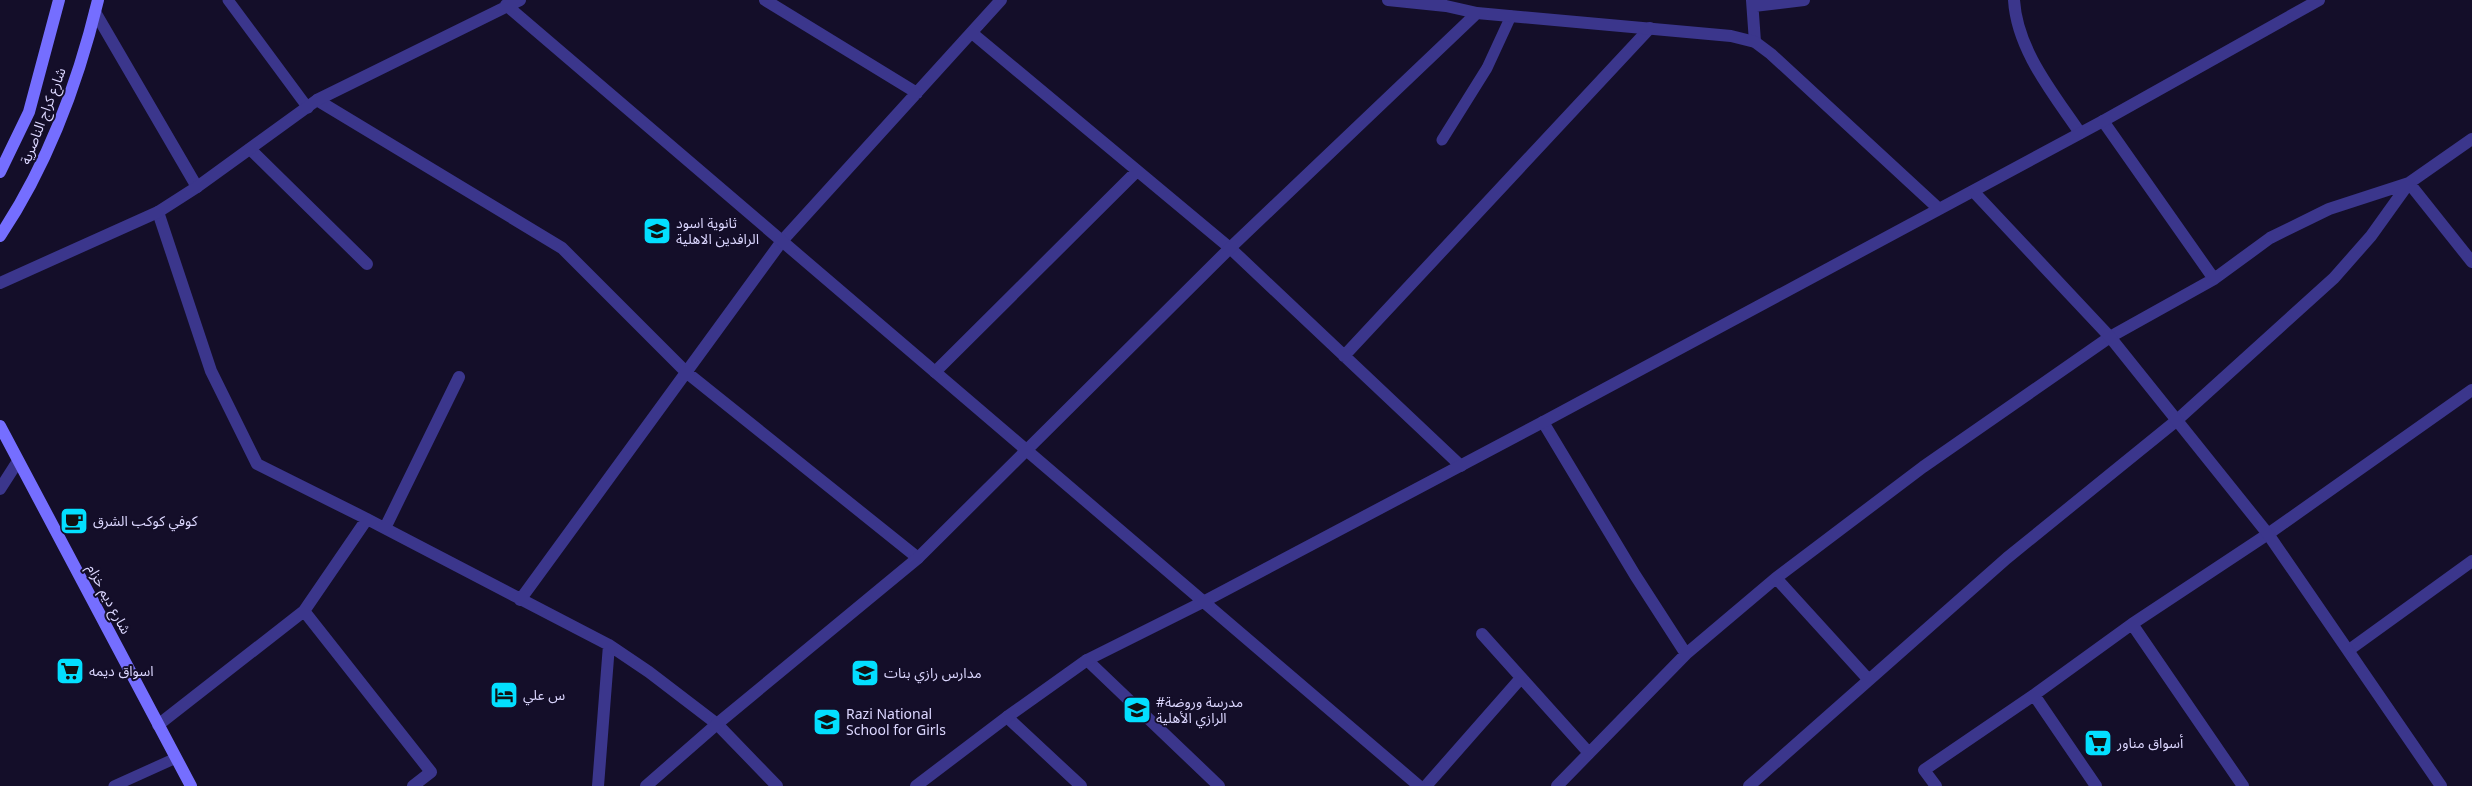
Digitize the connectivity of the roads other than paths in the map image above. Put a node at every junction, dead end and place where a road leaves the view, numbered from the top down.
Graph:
1 (59, 0) edge
2 (228, 0) edge
3 (520, 0) edge
4 (765, 0) edge
5 (1001, 0) edge
6 (1388, 0) edge
7 (1804, 0) edge
8 (2014, 0) edge
9 (2319, 0) edge
10 (506, 3) edge
11 (1446, 3) edge
12 (1753, 3) edge
13 (97, 6) edge
14 (1477, 13) junction
15 (1511, 16) junction
16 (1650, 28) junction
17 (972, 33) junction
18 (1755, 42) junction
19 (917, 93) junction
20 (312, 104) junction
21 (2103, 121) junction
22 (2080, 133) junction
23 (2472, 139) edge
24 (1442, 140) dead end
25 (250, 149) junction
26 (1137, 171) junction
27 (0, 172) edge
28 (2409, 184) junction
29 (197, 187) junction
30 (1973, 191) junction
31 (1939, 210) junction
32 (158, 212) junction
33 (0, 236) edge
34 (782, 241) junction
35 (1230, 248) junction
36 (2472, 262) edge
37 (367, 264) dead end
38 (2214, 279) junction
39 (0, 284) edge
40 (2110, 337) junction
41 (1344, 356) junction
42 (686, 372) junction
43 (935, 372) junction
44 (459, 377) dead end
45 (2472, 390) edge
46 (2176, 420) junction
47 (1543, 422) junction
48 (0, 426) edge
49 (1027, 451) junction
50 (18, 461) junction
51 (1461, 466) junction
52 (0, 489) edge
53 (367, 519) junction
54 (385, 528) junction
55 (2268, 534) junction
56 (918, 558) junction
57 (2472, 561) edge
58 (1776, 578) junction
59 (520, 600) junction
60 (1204, 602) junction
61 (304, 611) junction
62 (2132, 624) junction
63 (1482, 634) dead end
64 (609, 645) junction
65 (2349, 650) junction
66 (1686, 654) junction
67 (1087, 660) junction
68 (1521, 678) junction
69 (1868, 679) junction
70 (2034, 695) junction
71 (1007, 717) junction
72 (717, 724) junction
73 (158, 725) junction
74 (1589, 753) junction
75 (176, 758) junction
76 (114, 786) edge
77 (191, 786) edge
78 (414, 786) edge
79 (598, 786) edge
80 (646, 786) edge
81 (778, 786) edge
82 (916, 786) edge
83 (1081, 786) edge
84 (1219, 786) edge
85 (1419, 786) edge
86 (1426, 786) edge
87 (1557, 786) edge
88 (1749, 786) edge
89 (1936, 786) edge
90 (2096, 786) edge
91 (2243, 786) edge
92 (2441, 786) edge

1 - 27 main road, شارع كراج الناصرية
2 - 20 lane
3 - 10 street
4 - 19 street
5 - 17 street
6 - 11 street
7 - 12 street
8 - 22 street
9 - 21 street
10 - 20 street
10 - 34 street
11 - 14 street
12 - 18 street
13 - 29 street
13 - 33 main road, شارع كراج الناصرية
14 - 15 street
14 - 35 street
15 - 16 street
15 - 24 lane
16 - 18 street
16 - 41 street
17 - 19 street
17 - 26 street
18 - 31 street
19 - 34 street
20 - 25 street
20 - 42 street
21 - 22 street
21 - 38 street
22 - 30 street
23 - 28 street
25 - 29 street
25 - 37 street
26 - 35 street
26 - 43 street
28 - 36 street
28 - 38 street
28 - 46 street
29 - 32 street
30 - 31 street
30 - 40 street
31 - 47 street
32 - 39 street
32 - 53 street
34 - 42 street
34 - 43 street
35 - 41 street
35 - 49 street
38 - 40 street
40 - 46 street
40 - 58 street
41 - 51 street
42 - 56 street
42 - 59 street
43 - 49 street
44 - 54 street
45 - 55 street
46 - 55 street
46 - 69 street
47 - 51 street
47 - 66 street
48 - 50 main road, شارع ديم خزام
49 - 56 street
49 - 60 street
50 - 52 street
50 - 73 main road, شارع ديم خزام
51 - 60 street
53 - 54 street
53 - 61 street
54 - 59 street
55 - 62 street
55 - 65 street
56 - 72 street
57 - 65 street
58 - 66 street
58 - 69 street
59 - 64 street
60 - 67 street
60 - 85 street
61 - 73 street
61 - 78 street
62 - 70 street
62 - 91 street
63 - 68 street
64 - 72 street
64 - 79 street
65 - 92 street
66 - 74 street
67 - 71 street
67 - 84 street
68 - 74 street
68 - 86 street
69 - 88 street
70 - 89 street
70 - 90 street
71 - 82 street
71 - 83 street
72 - 80 street
72 - 81 street
73 - 75 main road, شارع ديم خزام
74 - 87 street
75 - 76 lane
75 - 77 main road, شارع ديم خزام

